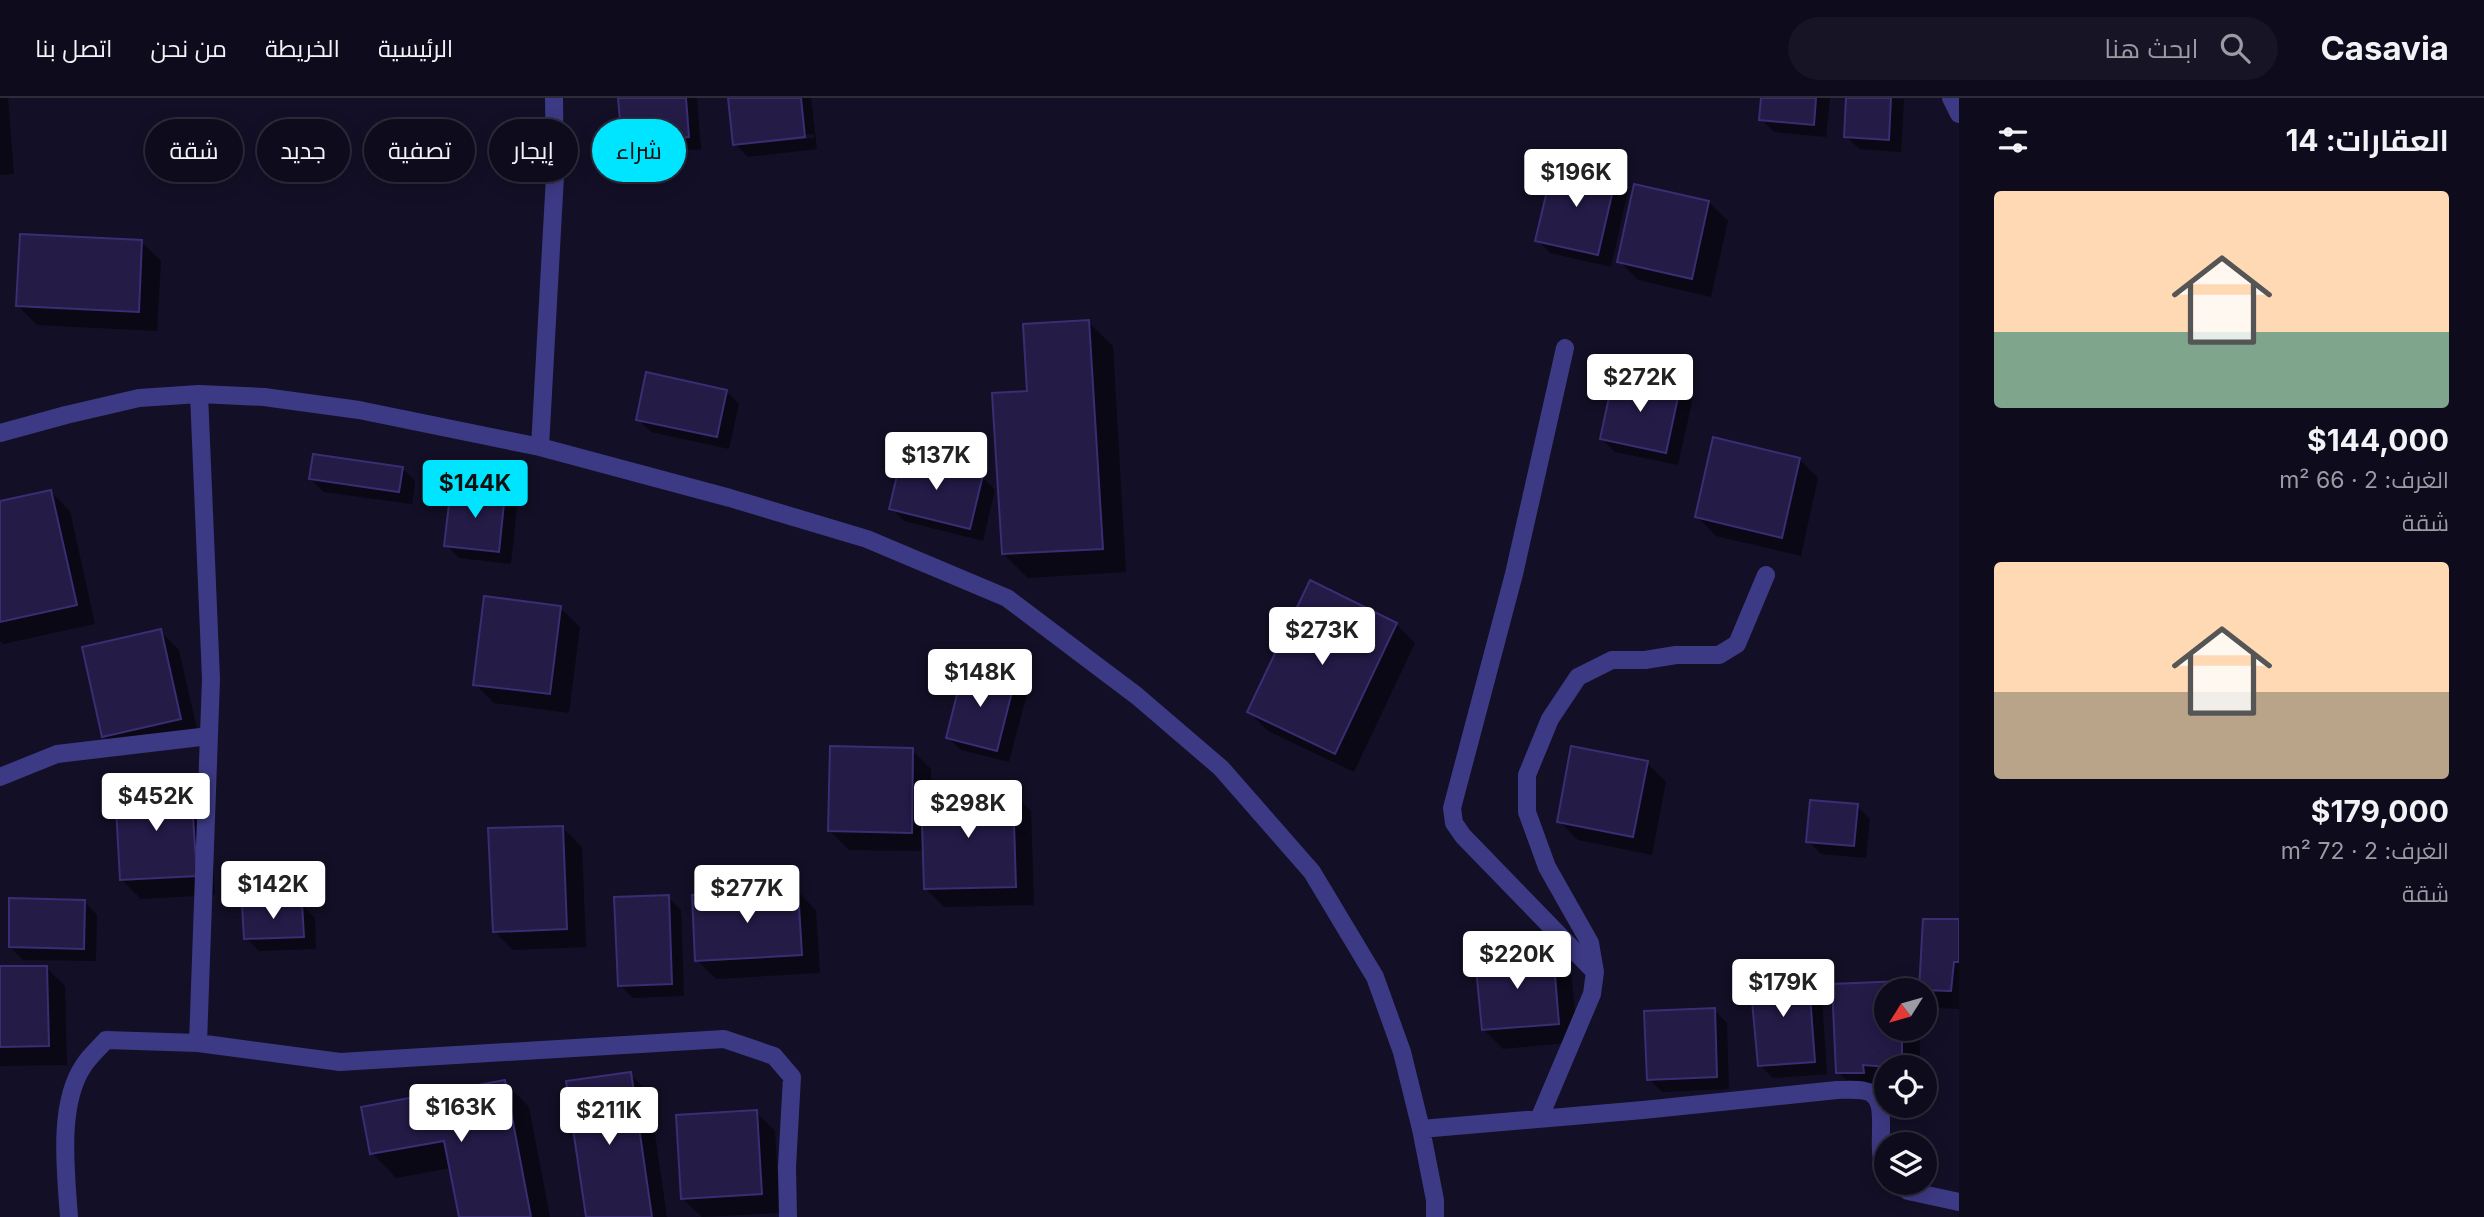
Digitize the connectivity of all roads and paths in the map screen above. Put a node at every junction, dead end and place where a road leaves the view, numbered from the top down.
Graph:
1 (554, 98) edge
2 (1951, 98) edge
3 (1959, 114) edge
4 (1565, 348) dead end
5 (199, 394) junction
6 (0, 433) edge
7 (540, 447) junction
8 (1766, 575) dead end
9 (209, 736) junction
10 (0, 777) edge
11 (1595, 972) junction
12 (198, 1042) junction
13 (1539, 1119) junction
14 (1421, 1129) junction
15 (1880, 1132) edge
16 (1927, 1195) edge
17 (1959, 1202) edge
18 (69, 1217) edge
19 (788, 1217) edge
20 (1435, 1217) edge

1 - 7 street
2 - 3 street
4 - 11 street
5 - 6 street
5 - 7 street
5 - 9 street
7 - 14 street
8 - 11 street
9 - 10 street
9 - 12 street
11 - 13 street
12 - 18 street
12 - 19 street
13 - 14 street
13 - 15 street
14 - 20 street
16 - 17 street

